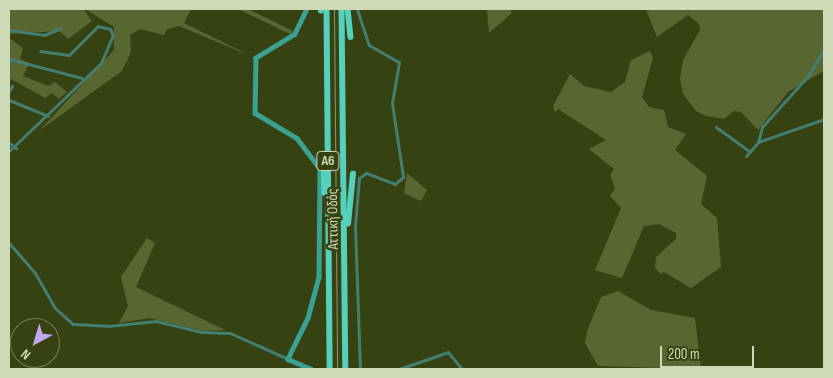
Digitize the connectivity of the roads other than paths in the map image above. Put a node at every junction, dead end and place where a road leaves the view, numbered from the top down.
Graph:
1 (307, 9) edge
2 (342, 9) edge
3 (348, 9) edge
4 (357, 9) edge
5 (323, 10) edge
6 (61, 28) dead end
7 (9, 30) edge
8 (351, 37) dead end
9 (824, 50) edge
10 (40, 51) dead end
11 (9, 59) edge
12 (82, 78) junction
13 (12, 86) dead end
14 (9, 91) edge
15 (9, 100) edge
16 (48, 116) junction
17 (824, 119) edge
18 (716, 126) dead end
19 (758, 142) junction
20 (9, 143) edge
21 (16, 148) junction
22 (9, 151) edge
23 (749, 151) junction
24 (746, 156) dead end
25 (324, 165) dead end
26 (353, 174) dead end
27 (346, 243) junction
28 (9, 244) edge
29 (329, 280) junction
30 (288, 359) junction
31 (311, 369) edge
32 (330, 369) edge
33 (346, 369) edge
34 (360, 369) edge
35 (399, 369) edge
36 (462, 369) edge

1 - 30 street
2 - 27 highway, Αττική Οδός / Α6
3 - 8 highway
4 - 34 street
5 - 29 highway, Αττική Οδός / Α6
6 - 7 street
9 - 19 street
10 - 12 street
11 - 12 street
12 - 16 street
13 - 14 street
15 - 16 street
16 - 21 street
17 - 19 street
18 - 23 street
19 - 23 street
20 - 21 street
21 - 22 street
23 - 24 street
25 - 29 highway
26 - 27 highway
27 - 33 highway, Αττική Οδός / Α6
28 - 30 street
29 - 32 highway, Αττική Οδός / Α6
30 - 31 street
35 - 36 street

